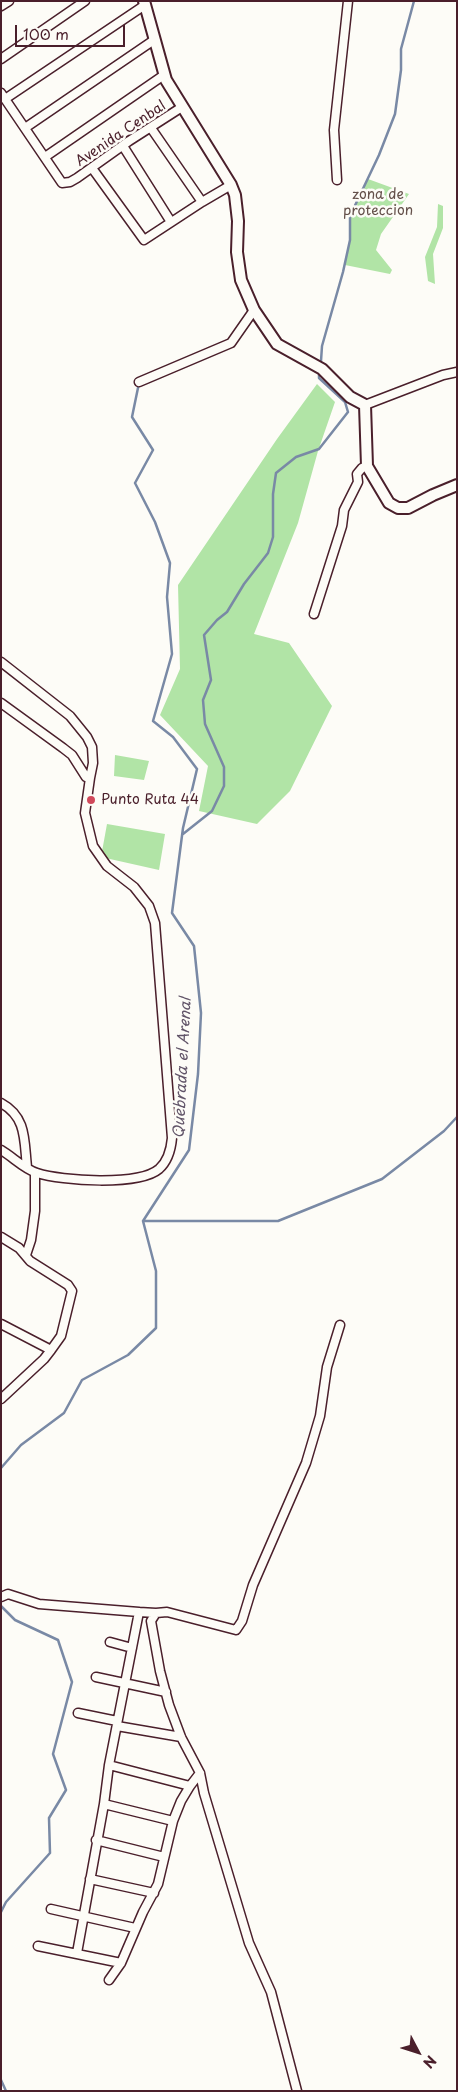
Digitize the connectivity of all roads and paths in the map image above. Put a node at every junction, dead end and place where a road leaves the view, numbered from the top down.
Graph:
1 (85, 1) edge
2 (348, 1) edge
3 (145, 3) edge
4 (154, 40) junction
5 (1, 59) edge
6 (164, 75) junction
7 (3, 96) edge
8 (182, 107) junction
9 (25, 128) junction
10 (151, 128) junction
11 (123, 146) junction
12 (45, 158) junction
13 (92, 168) junction
14 (337, 180) dead end
15 (231, 185) junction
16 (202, 202) junction
17 (171, 222) junction
18 (254, 310) junction
19 (457, 372) edge
20 (139, 382) dead end
21 (365, 404) junction
22 (367, 466) junction
23 (457, 485) edge
24 (314, 614) dead end
25 (1, 662) edge
26 (1, 703) edge
27 (90, 778) junction
28 (1, 1103) edge
29 (1, 1150) edge
30 (27, 1168) junction
31 (35, 1173) junction
32 (4, 1241) edge
33 (26, 1255) junction
34 (1, 1324) edge
35 (340, 1325) dead end
36 (52, 1350) junction
37 (1, 1398) edge
38 (1, 1597) edge
39 (139, 1612) junction
40 (156, 1613) junction
41 (110, 1642) dead end
42 (132, 1648) junction
43 (96, 1677) dead end
44 (124, 1684) junction
45 (166, 1692) junction
46 (78, 1713) dead end
47 (117, 1723) junction
48 (181, 1737) junction
49 (109, 1765) junction
50 (200, 1773) junction
51 (190, 1786) junction
52 (104, 1804) junction
53 (173, 1822) junction
54 (96, 1840) junction
55 (164, 1857) junction
56 (90, 1878) junction
57 (154, 1893) junction
58 (51, 1909) dead end
59 (84, 1916) junction
60 (135, 1928) junction
61 (38, 1946) dead end
62 (76, 1953) junction
63 (121, 1964) junction
64 (109, 1980) dead end
65 (297, 2091) edge

1 - 5 street
2 - 14 street
3 - 4 street
3 - 7 street
4 - 6 street
4 - 9 street
6 - 8 street
6 - 12 street
7 - 9 street, Avenida Cenbal
8 - 10 street, Avenida Cenbal
8 - 15 street
9 - 12 street, Avenida Cenbal
10 - 11 street, Avenida Cenbal
10 - 16 street
11 - 13 street, Avenida Cenbal
11 - 17 street
12 - 13 street, Avenida Cenbal
13 - 17 street
15 - 16 street
15 - 18 street
16 - 17 street
18 - 20 street
18 - 21 street
19 - 21 street
21 - 22 street
22 - 23 street
22 - 24 street
25 - 27 street
26 - 27 street
27 - 31 street
28 - 30 street
29 - 30 street
30 - 31 street
31 - 33 street
32 - 33 street
33 - 36 street
34 - 36 street
35 - 40 street
36 - 37 street
38 - 39 street
39 - 40 street
39 - 42 street
40 - 45 street
41 - 42 street
42 - 44 street
43 - 44 street
44 - 45 street
44 - 47 street
45 - 48 street
46 - 47 street
47 - 48 street
47 - 49 street
48 - 50 street
49 - 51 street
49 - 52 street
50 - 51 street
50 - 65 street
51 - 53 street
52 - 53 street
52 - 54 street
53 - 55 street
54 - 55 street
54 - 56 street
55 - 57 street
56 - 57 street
56 - 59 street
57 - 60 street
58 - 59 street
59 - 60 street
59 - 62 street
60 - 63 street
61 - 62 street
62 - 63 street
63 - 64 street

